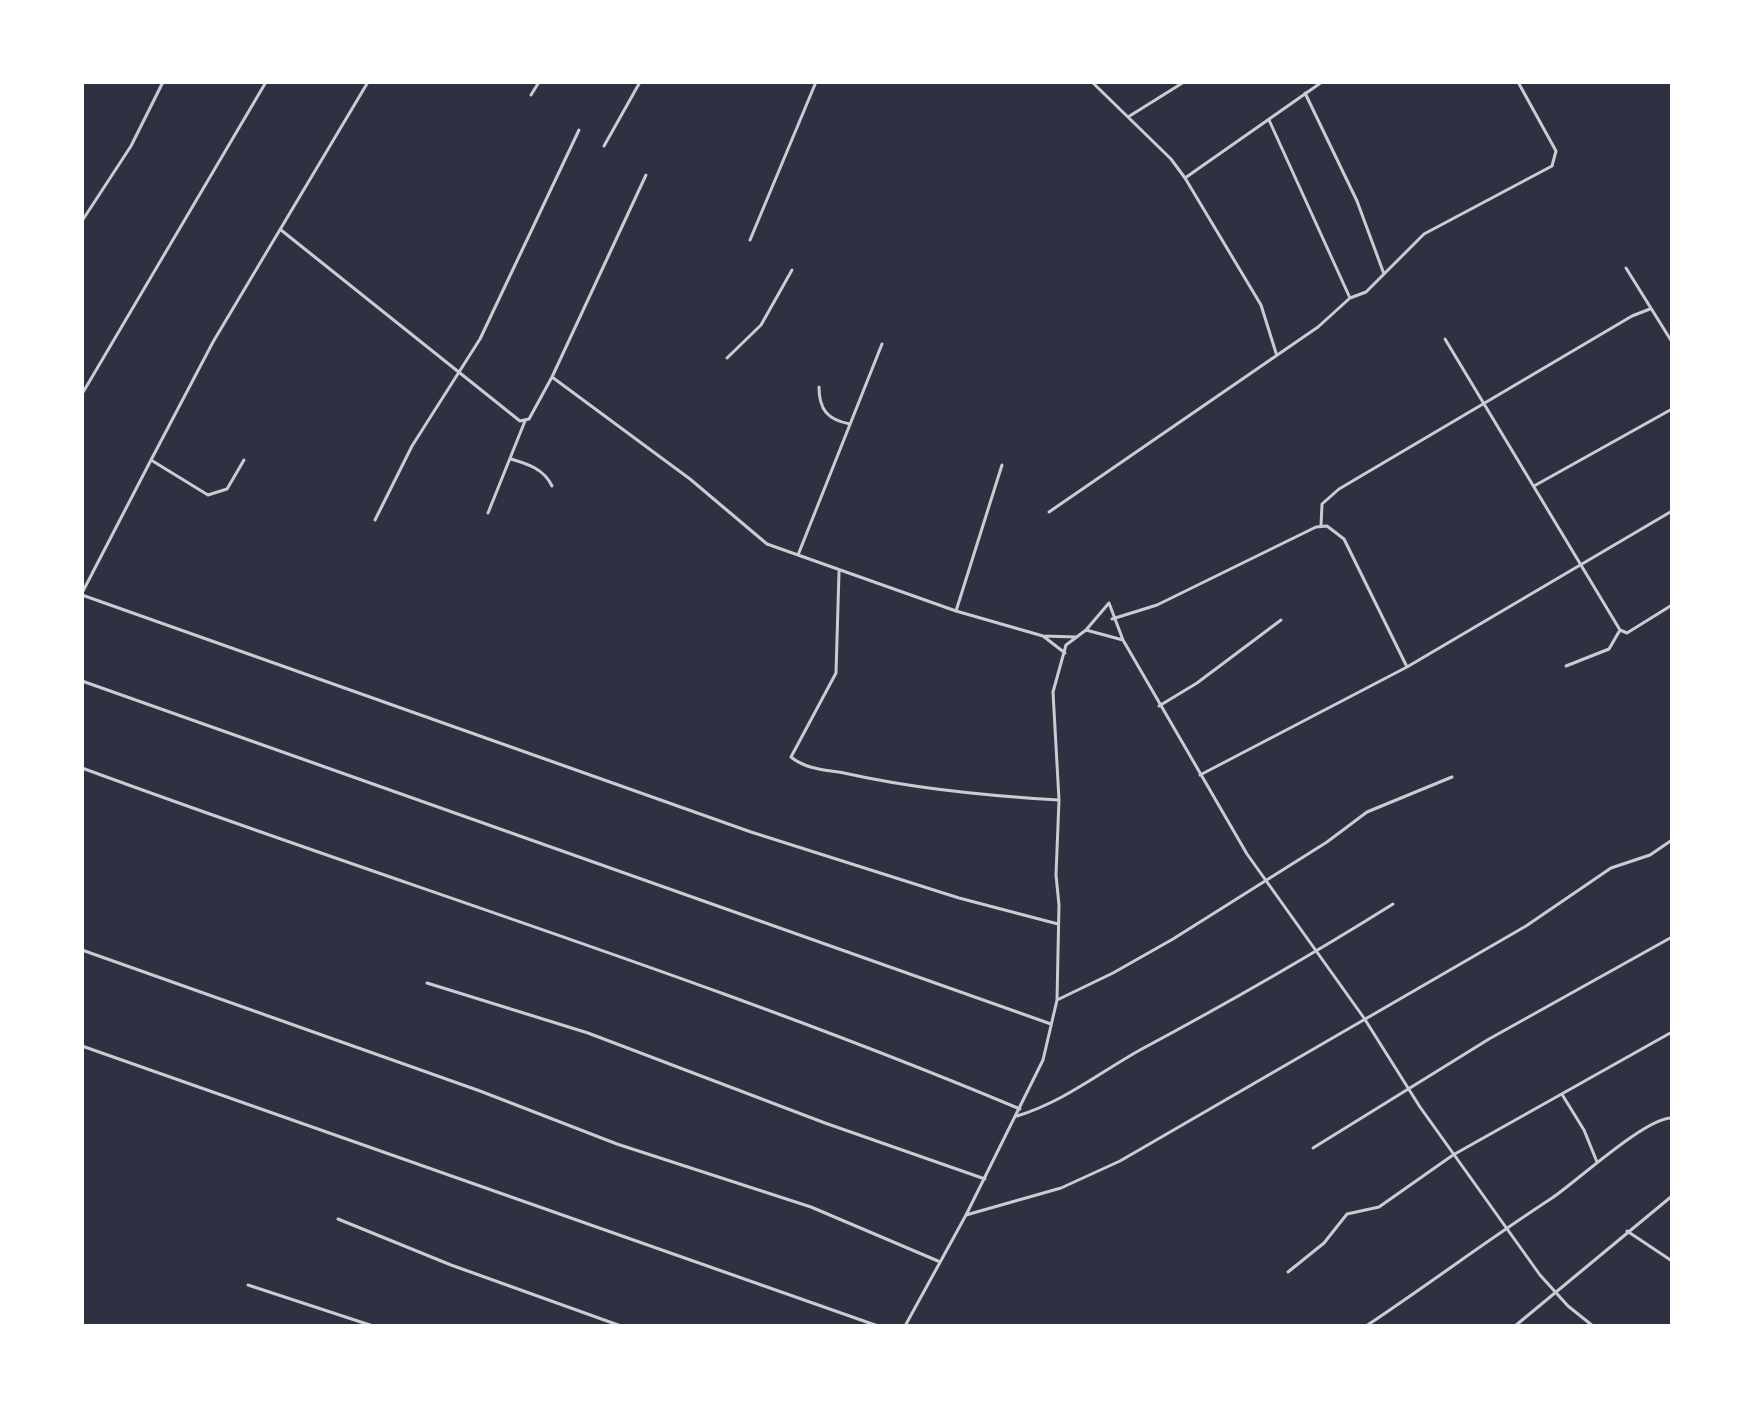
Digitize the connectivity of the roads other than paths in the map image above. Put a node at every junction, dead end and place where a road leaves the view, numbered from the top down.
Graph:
1 (163, 82) edge
2 (266, 82) edge
3 (368, 82) edge
4 (539, 82) edge
5 (640, 82) edge
6 (816, 82) edge
7 (1092, 82) edge
8 (1184, 82) edge
9 (1322, 82) edge
10 (1518, 82) edge
11 (1305, 93) junction
12 (531, 95) dead end
13 (1128, 117) junction
14 (1269, 120) junction
15 (579, 130) dead end
16 (604, 146) dead end
17 (646, 175) dead end
18 (1185, 178) junction
19 (82, 221) edge
20 (280, 229) junction
21 (750, 240) dead end
22 (1626, 268) dead end
23 (792, 270) dead end
24 (1384, 274) junction
25 (1350, 298) junction
26 (1650, 309) junction
27 (1445, 339) dead end
28 (1672, 342) edge
29 (882, 344) dead end
30 (1276, 353) junction
31 (727, 358) dead end
32 (459, 374) junction
33 (552, 377) junction
34 (819, 387) dead end
35 (82, 394) edge
36 (1483, 404) junction
37 (1672, 409) edge
38 (525, 421) junction
39 (850, 424) junction
40 (511, 459) junction
41 (151, 460) junction
42 (244, 460) dead end
43 (1002, 465) dead end
44 (552, 486) dead end
45 (1534, 486) junction
46 (1672, 511) edge
47 (1049, 512) dead end
48 (488, 513) dead end
49 (375, 520) dead end
50 (1321, 526) junction
51 (798, 555) junction
52 (1581, 562) junction
53 (839, 572) junction
54 (82, 594) edge
55 (1672, 605) edge
56 (956, 611) junction
57 (1112, 619) junction
58 (1281, 620) dead end
59 (1086, 630) junction
60 (1620, 630) junction
61 (1043, 636) junction
62 (1076, 637) junction
63 (1123, 640) junction
64 (1065, 653) junction
65 (1566, 666) dead end
66 (1407, 667) junction
67 (82, 681) edge
68 (1159, 706) junction
69 (82, 768) edge
70 (1200, 775) junction
71 (1452, 777) dead end
72 (1059, 800) junction
73 (1672, 840) edge
74 (1269, 880) junction
75 (1393, 904) dead end
76 (1058, 924) junction
77 (1672, 937) edge
78 (82, 950) edge
79 (1317, 951) junction
80 (427, 983) dead end
81 (1057, 1000) junction
82 (1364, 1018) junction
83 (1051, 1024) junction
84 (1672, 1032) edge
85 (82, 1046) edge
86 (1408, 1089) junction
87 (1563, 1096) junction
88 (1020, 1109) junction
89 (1017, 1116) junction
90 (1672, 1118) edge
91 (1313, 1148) dead end
92 (1453, 1155) junction
93 (1597, 1162) junction
94 (985, 1179) junction
95 (1672, 1196) edge
96 (966, 1215) junction
97 (338, 1219) dead end
98 (1504, 1227) junction
99 (1627, 1231) junction
100 (938, 1261) junction
101 (1672, 1261) edge
102 (1288, 1272) dead end
103 (248, 1285) dead end
104 (1553, 1291) junction
105 (373, 1326) edge
106 (621, 1326) edge
107 (878, 1326) edge
108 (905, 1326) edge
109 (1366, 1326) edge
110 (1515, 1326) edge
111 (1593, 1326) edge

1 - 19 street
2 - 35 street
3 - 20 street
4 - 12 street
5 - 16 street
6 - 21 street
7 - 13 street
8 - 13 street
9 - 11 street
10 - 24 street
11 - 14 street
11 - 24 street
13 - 18 street
14 - 18 street
14 - 25 street
15 - 32 street
17 - 33 street
18 - 30 street
20 - 32 street
20 - 41 street
22 - 26 street
23 - 31 street
24 - 25 street
25 - 30 street
26 - 28 street
26 - 36 street
27 - 36 street
29 - 39 street
30 - 47 street
32 - 38 street
32 - 49 street
33 - 38 street
33 - 51 street
34 - 39 street
36 - 45 street
36 - 50 street
37 - 45 street
38 - 40 street
39 - 51 street
40 - 44 street
40 - 48 street
41 - 42 street
41 - 54 street
43 - 56 street
45 - 52 street
46 - 52 street
50 - 57 street
50 - 66 street
51 - 53 street
52 - 60 street
52 - 66 street
53 - 56 street
53 - 72 street
54 - 76 street
55 - 60 street
56 - 61 street
57 - 59 street
57 - 63 street
58 - 68 street
59 - 62 street
59 - 63 street
60 - 65 street
61 - 62 street
61 - 64 street
62 - 64 street
63 - 68 street
64 - 72 street
66 - 70 street
67 - 83 street
68 - 70 street
69 - 88 street
70 - 74 street
71 - 74 street
72 - 76 street
73 - 82 street
74 - 79 street
74 - 81 street
75 - 79 street
76 - 81 street
77 - 86 street
78 - 100 street
79 - 82 street
79 - 89 street
80 - 94 street
81 - 83 street
82 - 86 street
82 - 96 street
83 - 88 street
84 - 87 street
85 - 107 street
86 - 91 street
86 - 92 street
87 - 92 street
87 - 93 street
88 - 89 street
89 - 94 street
90 - 93 street
92 - 98 street
92 - 102 street
93 - 98 street
94 - 96 street
95 - 99 street
96 - 100 street
97 - 106 street
98 - 104 street
98 - 109 street
99 - 101 street
99 - 104 street
100 - 108 street
103 - 105 street
104 - 110 street
104 - 111 street

